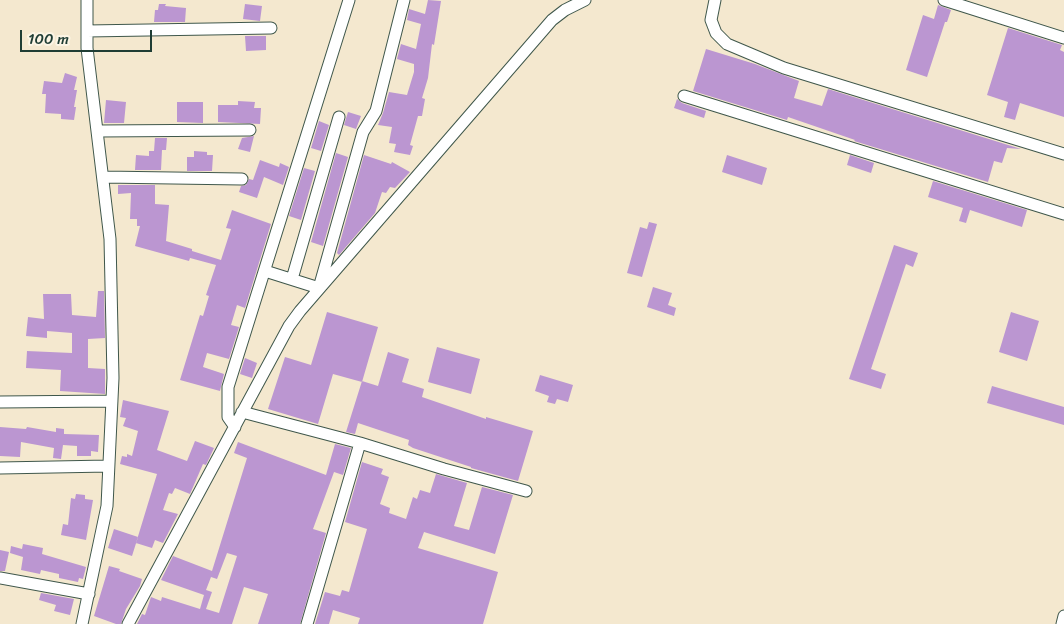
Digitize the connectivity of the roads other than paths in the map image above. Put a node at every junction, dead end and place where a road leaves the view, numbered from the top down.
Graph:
1 (87, 0) edge
2 (349, 0) edge
3 (404, 0) edge
4 (560, 0) edge
5 (586, 0) edge
6 (715, 0) edge
7 (944, 0) edge
8 (562, 12) junction
9 (271, 28) dead end
10 (87, 30) junction
11 (1064, 38) edge
12 (684, 96) dead end
13 (339, 117) dead end
14 (250, 130) dead end
15 (98, 131) junction
16 (1064, 154) edge
17 (104, 177) junction
18 (242, 179) dead end
19 (1064, 214) edge
20 (265, 271) junction
21 (292, 279) junction
22 (319, 288) junction
23 (112, 401) junction
24 (0, 402) edge
25 (242, 412) junction
26 (234, 427) junction
27 (360, 443) junction
28 (108, 466) junction
29 (0, 468) edge
30 (526, 491) dead end
31 (0, 578) edge
32 (89, 594) junction
33 (1064, 616) edge
34 (82, 624) edge
35 (128, 624) edge
36 (307, 624) edge
37 (1062, 624) edge

1 - 10 street
2 - 20 street
3 - 22 street
4 - 8 street
5 - 8 street
6 - 16 street
7 - 11 street
8 - 22 street
9 - 10 street
10 - 15 street
12 - 19 street
13 - 21 street
14 - 15 street
15 - 17 street
17 - 18 street
17 - 23 street
20 - 21 street
20 - 26 street
21 - 22 street
22 - 25 street
23 - 24 street
23 - 28 street
25 - 26 street
25 - 27 street
26 - 35 street
27 - 30 street
27 - 36 street
28 - 29 street
28 - 32 street
31 - 32 street
32 - 34 street
33 - 37 street

